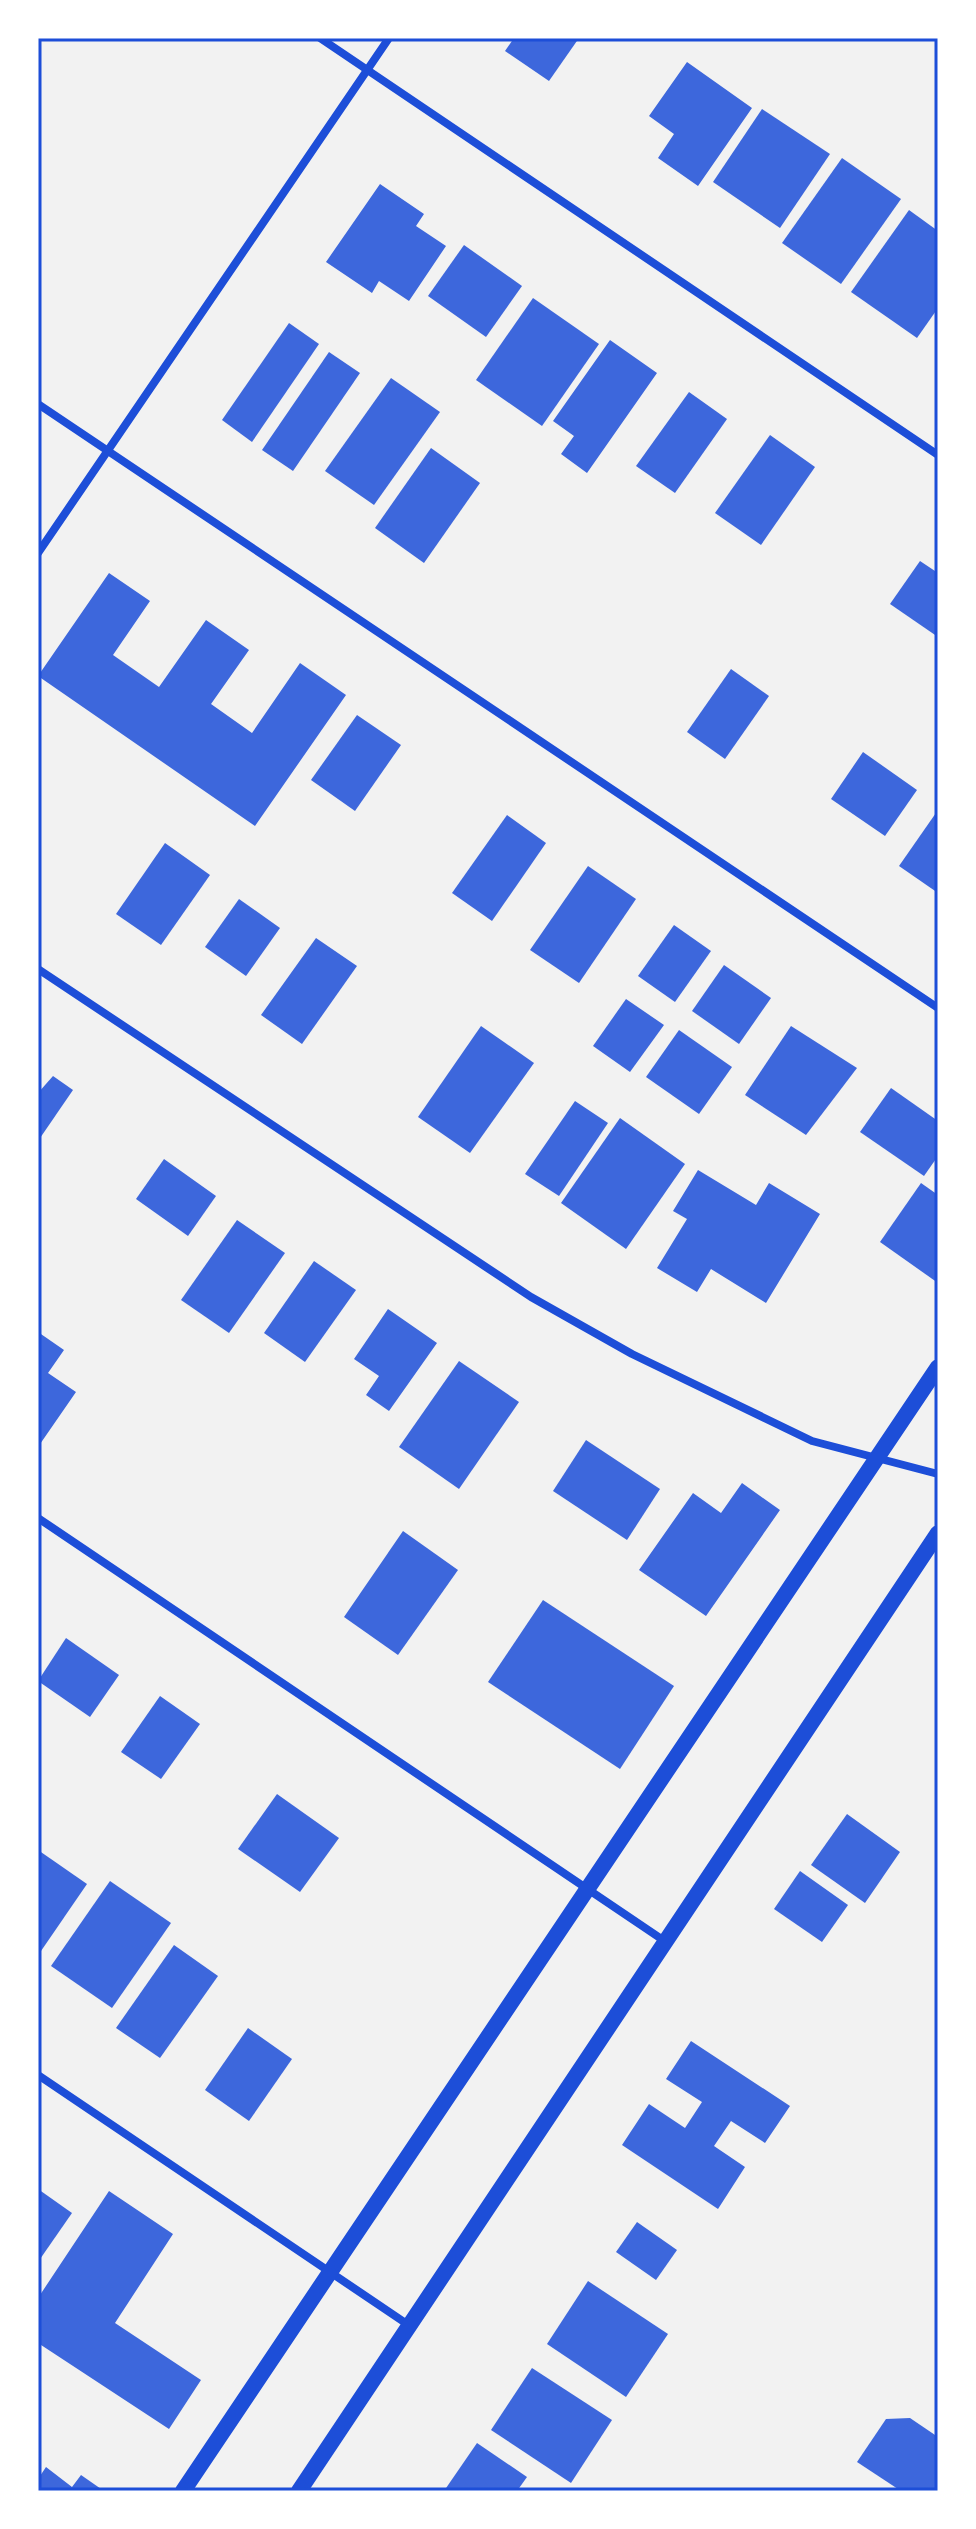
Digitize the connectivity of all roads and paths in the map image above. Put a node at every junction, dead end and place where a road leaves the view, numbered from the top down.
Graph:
1 (320, 38) edge
2 (389, 38) edge
3 (367, 71) junction
4 (38, 404) edge
5 (107, 451) junction
6 (938, 455) edge
7 (38, 553) edge
8 (38, 969) edge
9 (938, 1008) edge
10 (938, 1367) edge
11 (877, 1458) junction
12 (938, 1474) edge
13 (38, 1518) edge
14 (938, 1533) edge
15 (588, 1890) junction
16 (666, 1942) junction
17 (38, 2075) edge
18 (330, 2271) junction
19 (410, 2326) junction
20 (183, 2491) edge
21 (299, 2491) edge

1 - 3 street
2 - 3 street
3 - 5 street
3 - 6 street
4 - 5 street
5 - 7 street
5 - 9 street
8 - 11 street
10 - 11 main road
11 - 12 street
11 - 15 main road
13 - 15 street
14 - 16 main road
15 - 16 street
15 - 18 main road
16 - 19 main road
17 - 18 street
18 - 19 street
18 - 20 main road
19 - 21 main road

